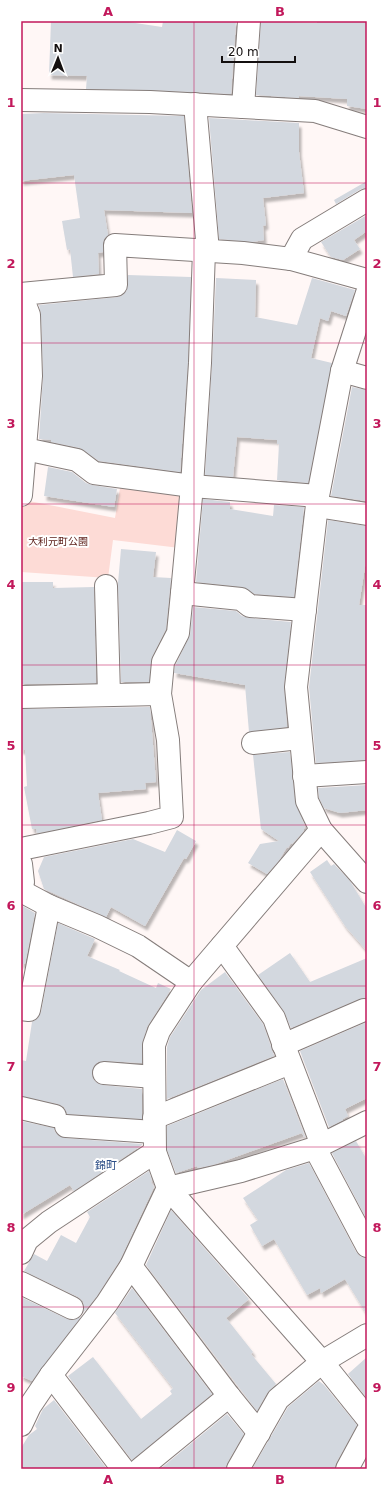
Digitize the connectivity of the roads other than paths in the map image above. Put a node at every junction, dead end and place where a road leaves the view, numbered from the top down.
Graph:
1 (249, 21) edge
2 (21, 100) edge
3 (195, 104) junction
4 (242, 107) junction
5 (367, 127) edge
6 (367, 200) edge
7 (206, 251) junction
8 (291, 259) junction
9 (367, 280) edge
10 (367, 293) edge
11 (342, 371) junction
12 (367, 378) edge
13 (24, 416) edge
14 (25, 449) junction
15 (192, 486) junction
16 (21, 495) edge
17 (318, 501) junction
18 (367, 514) edge
19 (106, 586) dead end
20 (182, 593) junction
21 (305, 610) junction
22 (160, 694) junction
23 (109, 695) junction
24 (21, 697) edge
25 (300, 738) junction
26 (253, 743) dead end
27 (367, 772) edge
28 (304, 776) junction
29 (321, 830) junction
30 (21, 849) edge
31 (21, 864) edge
32 (367, 882) edge
33 (21, 884) edge
34 (21, 891) edge
35 (48, 906) junction
36 (222, 946) junction
37 (191, 982) junction
38 (21, 1009) edge
39 (364, 1010) dead end
40 (287, 1054) junction
41 (104, 1073) dead end
42 (154, 1077) junction
43 (21, 1108) edge
44 (364, 1129) edge
45 (154, 1134) junction
46 (318, 1146) junction
47 (168, 1188) junction
48 (23, 1240) edge
49 (367, 1246) edge
50 (131, 1266) junction
51 (21, 1283) edge
52 (72, 1308) dead end
53 (367, 1335) edge
54 (322, 1362) junction
55 (51, 1375) junction
56 (229, 1396) junction
57 (367, 1418) edge
58 (21, 1425) edge
59 (367, 1432) edge
60 (259, 1433) junction
61 (123, 1469) edge
62 (140, 1469) edge
63 (238, 1469) edge
64 (347, 1469) edge

1 - 4 street
2 - 3 street
3 - 4 street
3 - 7 street
4 - 5 street
6 - 8 street
7 - 8 street
7 - 13 street
7 - 15 street
8 - 9 street
10 - 11 street
11 - 12 street
11 - 17 street
13 - 14 street
14 - 15 street
14 - 16 street
15 - 17 street
15 - 20 street
17 - 18 street
17 - 21 street
19 - 23 street
20 - 21 street
20 - 22 street
21 - 25 street
22 - 23 street
22 - 30 street
23 - 24 street
25 - 26 street
25 - 28 street
27 - 28 street
28 - 29 street
29 - 32 street
29 - 36 street
31 - 33 street
34 - 35 street
35 - 37 street
35 - 38 street
36 - 37 street
36 - 40 street
37 - 42 street
39 - 40 street
40 - 45 street
40 - 46 street
41 - 42 street
42 - 45 street
43 - 45 street
44 - 46 street
45 - 47 street
45 - 48 street
46 - 47 street
46 - 49 street
47 - 50 street
47 - 54 street
50 - 55 street
50 - 56 street
51 - 52 street
53 - 54 street
54 - 57 street
54 - 60 street
55 - 58 street
55 - 61 street
56 - 60 street
56 - 62 street
59 - 64 street
60 - 63 street

